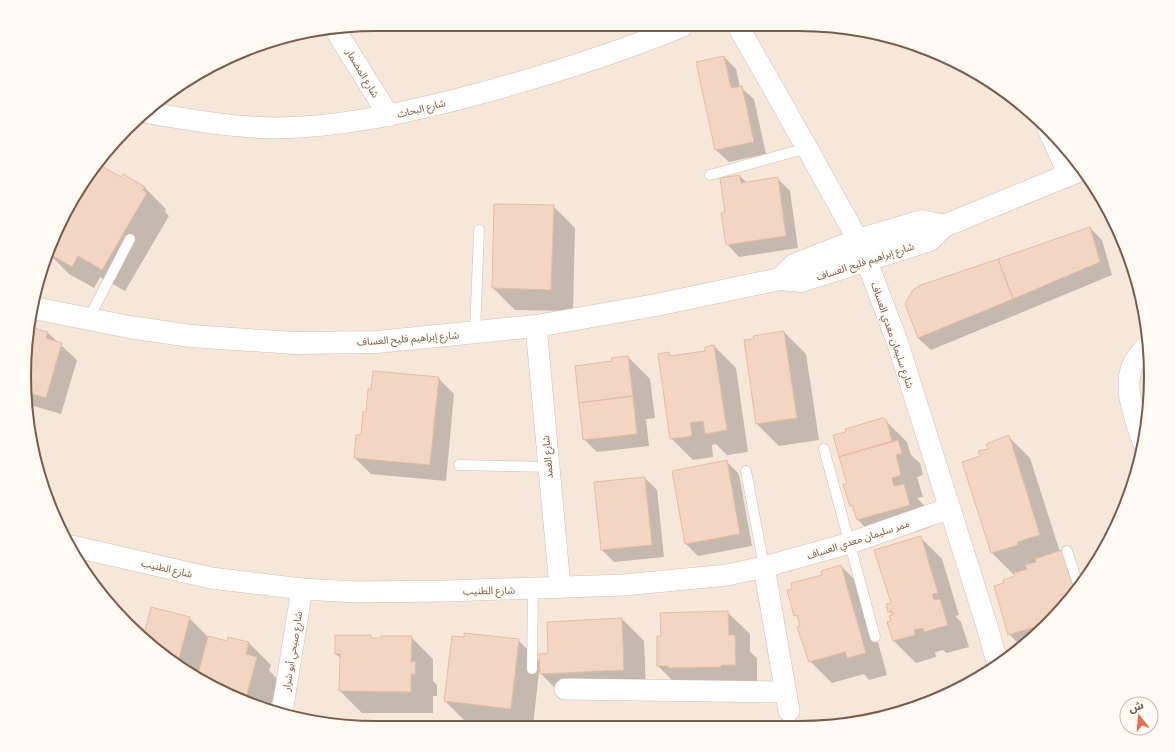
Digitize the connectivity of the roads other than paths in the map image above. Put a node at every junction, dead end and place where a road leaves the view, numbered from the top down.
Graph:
1 (669, 31) edge
2 (741, 31) edge
3 (338, 33) edge
4 (153, 114) edge
5 (389, 116) junction
6 (807, 148) junction
7 (1070, 162) edge
8 (1076, 172) edge
9 (710, 175) dead end
10 (944, 226) junction
11 (479, 230) dead end
12 (130, 239) dead end
13 (858, 240) junction
14 (867, 262) junction
15 (780, 278) junction
16 (38, 309) edge
17 (89, 318) junction
18 (536, 326) junction
19 (475, 333) junction
20 (1143, 352) edge
21 (1139, 430) edge
22 (824, 449) dead end
23 (459, 465) dead end
24 (548, 467) junction
25 (746, 471) dead end
26 (950, 508) junction
27 (850, 543) junction
28 (76, 547) edge
29 (1067, 551) dead end
30 (764, 567) junction
31 (1077, 581) edge
32 (560, 587) junction
33 (302, 589) junction
34 (533, 589) junction
35 (875, 637) dead end
36 (996, 659) edge
37 (532, 669) dead end
38 (565, 689) dead end
39 (283, 708) edge

1 - 5 street, شارع البحاث
2 - 6 street, شارع سليمان معدي العساف
3 - 5 street, شارع المضمار
4 - 5 street, شارع البحاث
6 - 9 lane
6 - 13 street, شارع سليمان معدي العساف
7 - 8 street
8 - 10 street, شارع إبراهيم فليح العساف
10 - 13 street, شارع إبراهيم فليح العساف
10 - 14 street, شارع إبراهيم فليح العساف
11 - 19 lane
12 - 17 lane
13 - 14 street, شارع سليمان معدي العساف
13 - 15 street, شارع إبراهيم فليح العساف
14 - 15 street, شارع إبراهيم فليح العساف
14 - 26 street, شارع سليمان معدي العساف
15 - 18 street, شارع إبراهيم فليح العساف
16 - 17 street, شارع إبراهيم فليح العساف
17 - 19 street, شارع إبراهيم فليح العساف
18 - 19 street, شارع إبراهيم فليح العساف
18 - 24 street, شارع الغمد
20 - 21 street
22 - 27 lane
23 - 24 lane
24 - 32 street, شارع الغمد
25 - 30 lane
26 - 27 street, ممر سليمان معدي العساف
26 - 36 street, شارع سليمان معدي العساف
27 - 30 street, ممر سليمان معدي العساف
27 - 35 lane
28 - 33 street, شارع الطنيب
29 - 31 lane
30 - 32 street, شارع الطنيب
30 - 38 street
32 - 34 street, شارع الطنيب
33 - 34 street, شارع الطنيب
33 - 39 street, شارع صبحي أبو شرار
34 - 37 lane

